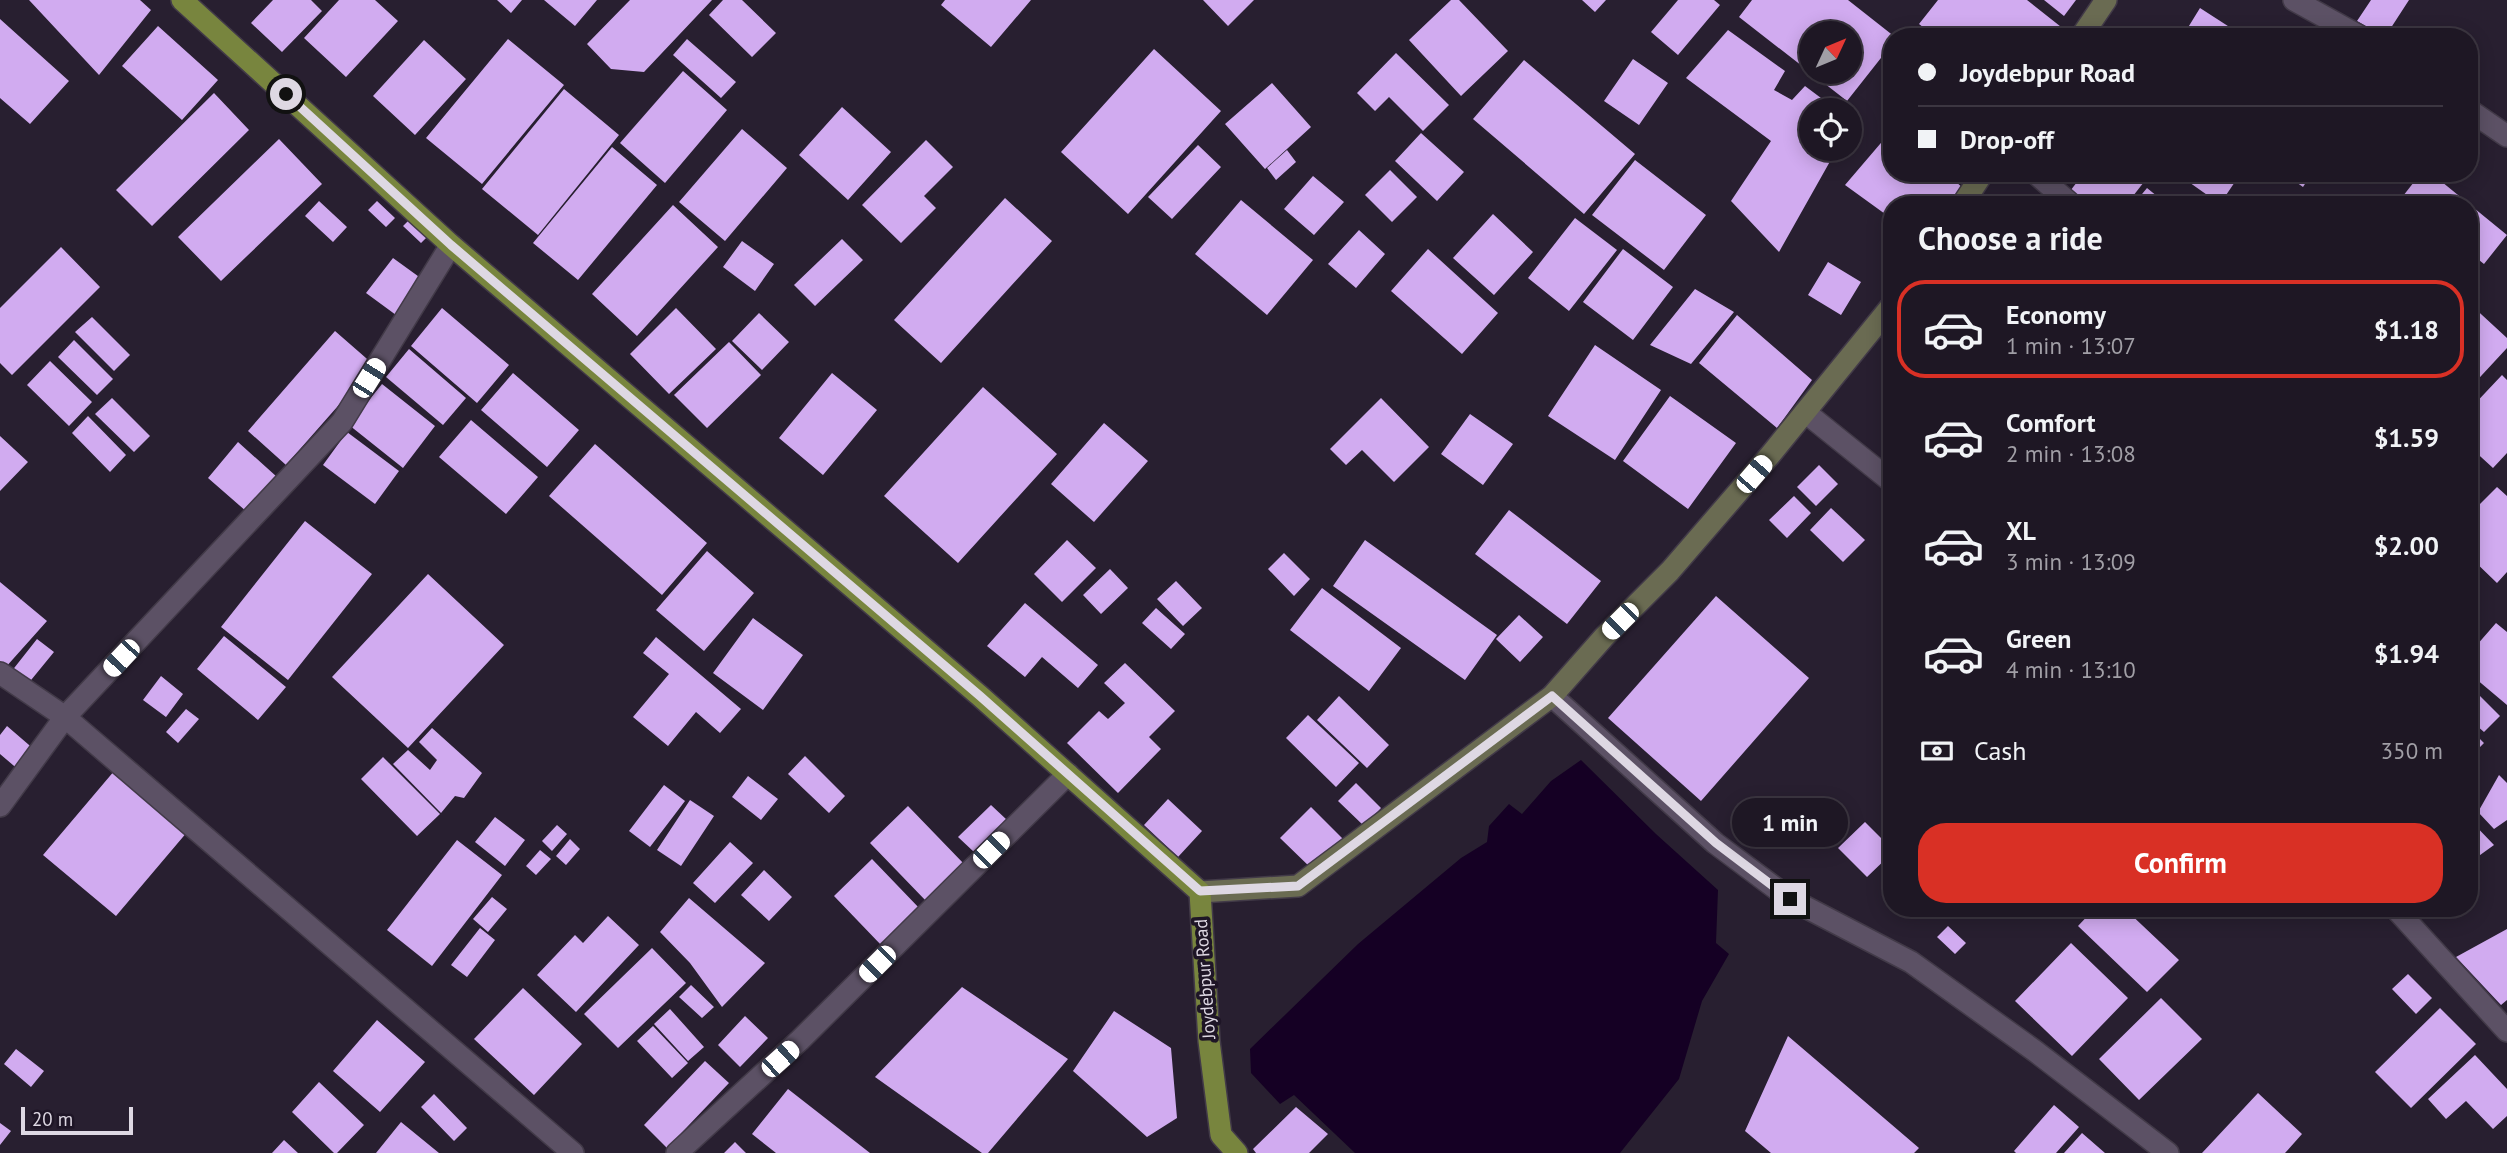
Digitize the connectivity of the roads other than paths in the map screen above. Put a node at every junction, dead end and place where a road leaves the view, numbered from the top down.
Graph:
1 (182, 0) edge
2 (2106, 0) edge
3 (2294, 0) edge
4 (2087, 28) edge
5 (2345, 28) edge
6 (2478, 116) edge
7 (2507, 136) edge
8 (2045, 182) edge
9 (2062, 196) edge
10 (451, 245) junction
11 (1883, 316) edge
12 (1805, 412) junction
13 (1883, 475) edge
14 (0, 673) edge
15 (1552, 696) junction
16 (65, 717) junction
17 (1068, 774) junction
18 (0, 806) edge
19 (1200, 891) junction
20 (2403, 917) edge
21 (2507, 1031) edge
22 (573, 1153) edge
23 (677, 1153) edge
24 (1237, 1153) edge
25 (2168, 1153) edge

1 - 10 main road
2 - 4 street
3 - 5 street
6 - 7 street
8 - 9 street
10 - 16 street
10 - 17 main road
11 - 12 street
12 - 13 street
12 - 15 street
14 - 16 street
15 - 19 street
15 - 25 street
16 - 18 street
16 - 22 street
17 - 19 main road
17 - 23 street
19 - 24 main road, Joydebpur Road
20 - 21 street

